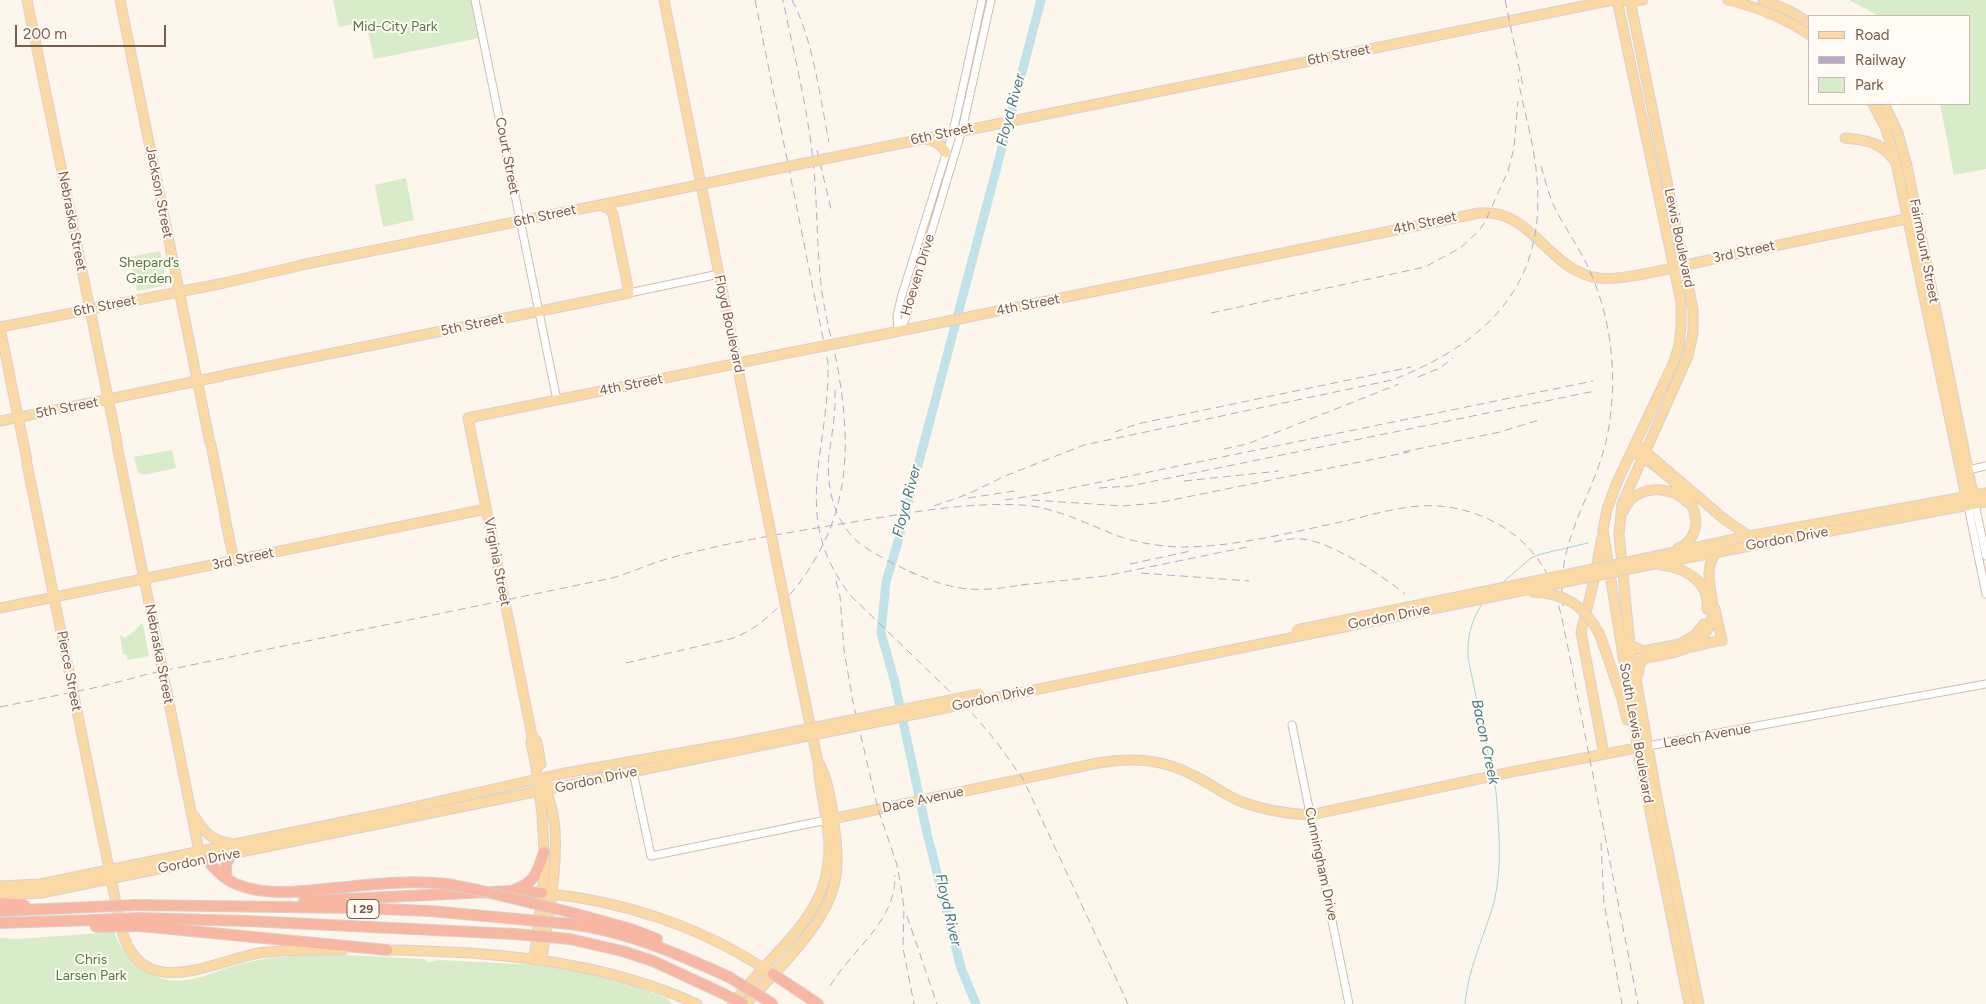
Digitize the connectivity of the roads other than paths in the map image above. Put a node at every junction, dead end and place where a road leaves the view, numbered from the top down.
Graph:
1 (27, 0) edge
2 (120, 0) edge
3 (475, 0) edge
4 (664, 0) edge
5 (982, 0) edge
6 (991, 0) edge
7 (1613, 0) edge
8 (1618, 0) edge
9 (1643, 0) edge
10 (1728, 0) edge
11 (1763, 0) edge
12 (1628, 1) edge
13 (1808, 22) edge
14 (1808, 34) edge
15 (1874, 105) edge
16 (1884, 105) edge
17 (957, 131) junction
18 (924, 138) junction
19 (1845, 138) dead end
20 (946, 153) junction
21 (1896, 163) junction
22 (616, 202) junction
23 (600, 204) junction
24 (613, 214) junction
25 (1917, 217) junction
26 (1908, 219) junction
27 (520, 221) junction
28 (1685, 265) junction
29 (1673, 267) junction
30 (1570, 269) joint
31 (719, 274) junction
32 (179, 291) junction
33 (630, 292) junction
34 (90, 309) junction
35 (539, 311) junction
36 (0, 328) edge
37 (898, 332) junction
38 (738, 364) junction
39 (197, 381) junction
40 (108, 399) junction
41 (557, 400) junction
42 (1950, 401) junction
43 (18, 417) junction
44 (468, 418) joint
45 (0, 421) edge
46 (1635, 448) junction
47 (1644, 454) junction
48 (1627, 464) joint
49 (1986, 466) edge
50 (1637, 468) joint
51 (1968, 470) junction
52 (1986, 493) edge
53 (1971, 500) junction
54 (1986, 502) edge
55 (1692, 507) junction
56 (486, 509) junction
57 (1618, 524) junction
58 (1603, 530) junction
59 (1749, 536) junction
60 (1717, 552) junction
61 (1986, 556) edge
62 (234, 561) junction
63 (1646, 562) junction
64 (144, 579) junction
65 (1986, 594) edge
66 (1499, 596) junction
67 (54, 597) junction
68 (1714, 604) junction
69 (0, 608) edge
70 (1690, 647) junction
71 (1621, 649) junction
72 (1631, 649) junction
73 (1644, 659) junction
74 (1986, 684) edge
75 (1638, 688) junction
76 (1292, 725) dead end
77 (743, 746) junction
78 (1648, 746) junction
79 (1637, 748) junction
80 (1604, 754) junction
81 (633, 772) junction
82 (541, 779) junction
83 (567, 786) junction
84 (543, 791) junction
85 (191, 809) junction
86 (553, 814) junction
87 (1310, 815) junction
88 (830, 820) junction
89 (237, 843) junction
90 (199, 851) junction
91 (544, 852) junction
92 (231, 855) junction
93 (206, 860) junction
94 (151, 870) junction
95 (110, 874) junction
96 (226, 878) junction
97 (0, 886) edge
98 (511, 891) junction
99 (546, 894) junction
100 (0, 896) edge
101 (0, 903) edge
102 (208, 906) junction
103 (55, 909) junction
104 (0, 911) edge
105 (140, 922) junction
106 (0, 924) edge
107 (387, 950) junction
108 (682, 956) junction
109 (538, 959) junction
110 (763, 968) junction
111 (773, 974) junction
112 (698, 1004) edge
113 (732, 1004) edge
114 (744, 1004) edge
115 (773, 1004) edge
116 (818, 1004) edge
117 (1349, 1004) edge
118 (1690, 1004) edge
119 (1699, 1004) edge

1 - 34 main road, Nebraska Street
2 - 32 main road, Jackson Street
3 - 27 street, Court Street
4 - 31 main road, Floyd Boulevard
5 - 17 street, Hoeven Drive
6 - 17 street, Hoeven Drive
7 - 17 main road, 6th Street
8 - 29 main road, Lewis Boulevard
9 - 12 main road
10 - 14 main road
11 - 13 main road
12 - 28 main road, Lewis Boulevard
15 - 21 main road, Fairmount Street
16 - 25 main road, Fairmount Street
17 - 18 main road, 6th Street
17 - 20 street, Hoeven Drive
17 - 37 street, Hoeven Drive
18 - 20 main road
18 - 22 main road, 6th Street, bridge
19 - 21 main road
20 - 37 street, Hoeven Drive
21 - 26 main road, Fairmount Street
22 - 23 main road, 6th Street
22 - 24 main road
23 - 24 main road
23 - 27 main road, 6th Street
24 - 33 main road
25 - 26 main road, 3rd Street
25 - 42 main road, Fairmount Street
26 - 28 main road, 3rd Street
26 - 42 main road, Fairmount Street
27 - 32 main road, 6th Street
27 - 35 street, Court Street
28 - 29 main road, 3rd Street
28 - 47 main road, Lewis Boulevard
29 - 30 main road, 3rd Street
29 - 46 main road, Lewis Boulevard
30 - 37 main road, 4th Street
31 - 33 street, 5th Street
31 - 38 main road, Floyd Boulevard
32 - 34 main road, 6th Street
32 - 39 main road, Jackson Street
33 - 35 main road, 5th Street
34 - 36 main road, 6th Street
34 - 40 main road, Nebraska Street
35 - 39 main road, 5th Street
35 - 41 street, Court Street
36 - 43 main road, Pierce Street
37 - 38 main road, 4th Street, bridge
38 - 41 main road, 4th Street
38 - 88 main road, Floyd Boulevard, bridge
39 - 40 main road, 5th Street
39 - 62 main road, Jackson Street
40 - 43 main road, 5th Street
40 - 64 main road, Nebraska Street
41 - 44 main road, 4th Street
42 - 51 main road
42 - 53 main road
43 - 45 main road, 5th Street
43 - 67 main road, Pierce Street
44 - 56 main road, Virginia Street
46 - 47 main road
46 - 48 main road, Lewis Boulevard
47 - 50 main road, Lewis Boulevard
47 - 55 main road
47 - 59 main road
48 - 58 main road, South Lewis Boulevard
49 - 51 street
50 - 57 main road, South Lewis Boulevard
51 - 53 main road
52 - 53 main road, Gordon Drive
53 - 54 main road, Gordon Drive
53 - 59 main road, Gordon Drive
53 - 60 main road, Gordon Drive
53 - 61 street
53 - 65 street
55 - 57 main road
55 - 63 main road
56 - 62 main road, 3rd Street
56 - 82 main road, Virginia Street
57 - 72 main road, South Lewis Boulevard
58 - 71 main road, South Lewis Boulevard
58 - 80 main road
59 - 63 main road, Gordon Drive
60 - 63 main road, Gordon Drive
60 - 68 main road
62 - 64 main road, 3rd Street
63 - 66 main road, Gordon Drive, bridge
63 - 72 main road
63 - 77 main road, Gordon Drive, bridge
64 - 67 main road, 3rd Street
64 - 85 main road, Nebraska Street
66 - 77 main road, Gordon Drive, bridge
66 - 79 main road, bridge
67 - 69 main road, 3rd Street
67 - 95 main road, Pierce Street
68 - 70 main road
68 - 70 main road
70 - 73 main road
71 - 72 main road
71 - 79 main road, South Lewis Boulevard
72 - 73 main road
72 - 75 main road, South Lewis Boulevard
73 - 75 main road
74 - 78 street, Leech Avenue
75 - 78 main road, South Lewis Boulevard
76 - 87 street, Cunningham Drive
77 - 81 main road, Gordon Drive
77 - 82 main road, Gordon Drive
78 - 79 main road, Leech Avenue
78 - 119 main road, South Lewis Boulevard
79 - 80 main road, Leech Avenue
79 - 118 main road, South Lewis Boulevard
80 - 87 main road, Leech Avenue
81 - 83 main road, Gordon Drive
81 - 88 street, Dace Avenue
82 - 84 main road, Virginia Street
82 - 89 main road, Gordon Drive
83 - 84 main road, Gordon Drive
83 - 86 main road
84 - 86 main road
84 - 91 main road
84 - 92 main road, Gordon Drive
85 - 89 main road
85 - 90 main road, Nebraska Street
86 - 99 main road
87 - 88 main road, Dace Avenue
87 - 117 street, Cunningham Drive
88 - 110 main road
88 - 111 main road
89 - 90 main road, Gordon Drive
90 - 93 main road, Nebraska Street
90 - 94 main road
90 - 95 main road, Gordon Drive
91 - 98 highway
91 - 99 main road
92 - 93 main road, Gordon Drive
92 - 96 highway
93 - 94 main road, Gordon Drive
93 - 96 highway
94 - 95 main road, Gordon Drive
95 - 97 main road, Gordon Drive
95 - 100 main road, Gordon Drive
95 - 107 main road, Pierce Street
96 - 108 highway, bridge
98 - 99 highway
98 - 102 highway
99 - 109 main road
99 - 110 main road
101 - 103 highway
102 - 103 highway, I 29, bridge
102 - 108 highway, I 29, bridge
103 - 104 highway, I 29
105 - 106 highway, bridge
105 - 107 highway
105 - 114 highway, I 29, bridge
107 - 109 main road, Pierce Street
108 - 115 highway, I 29, bridge
109 - 112 main road, Pierce Street
110 - 111 main road
110 - 113 main road
111 - 114 main road
111 - 116 highway

